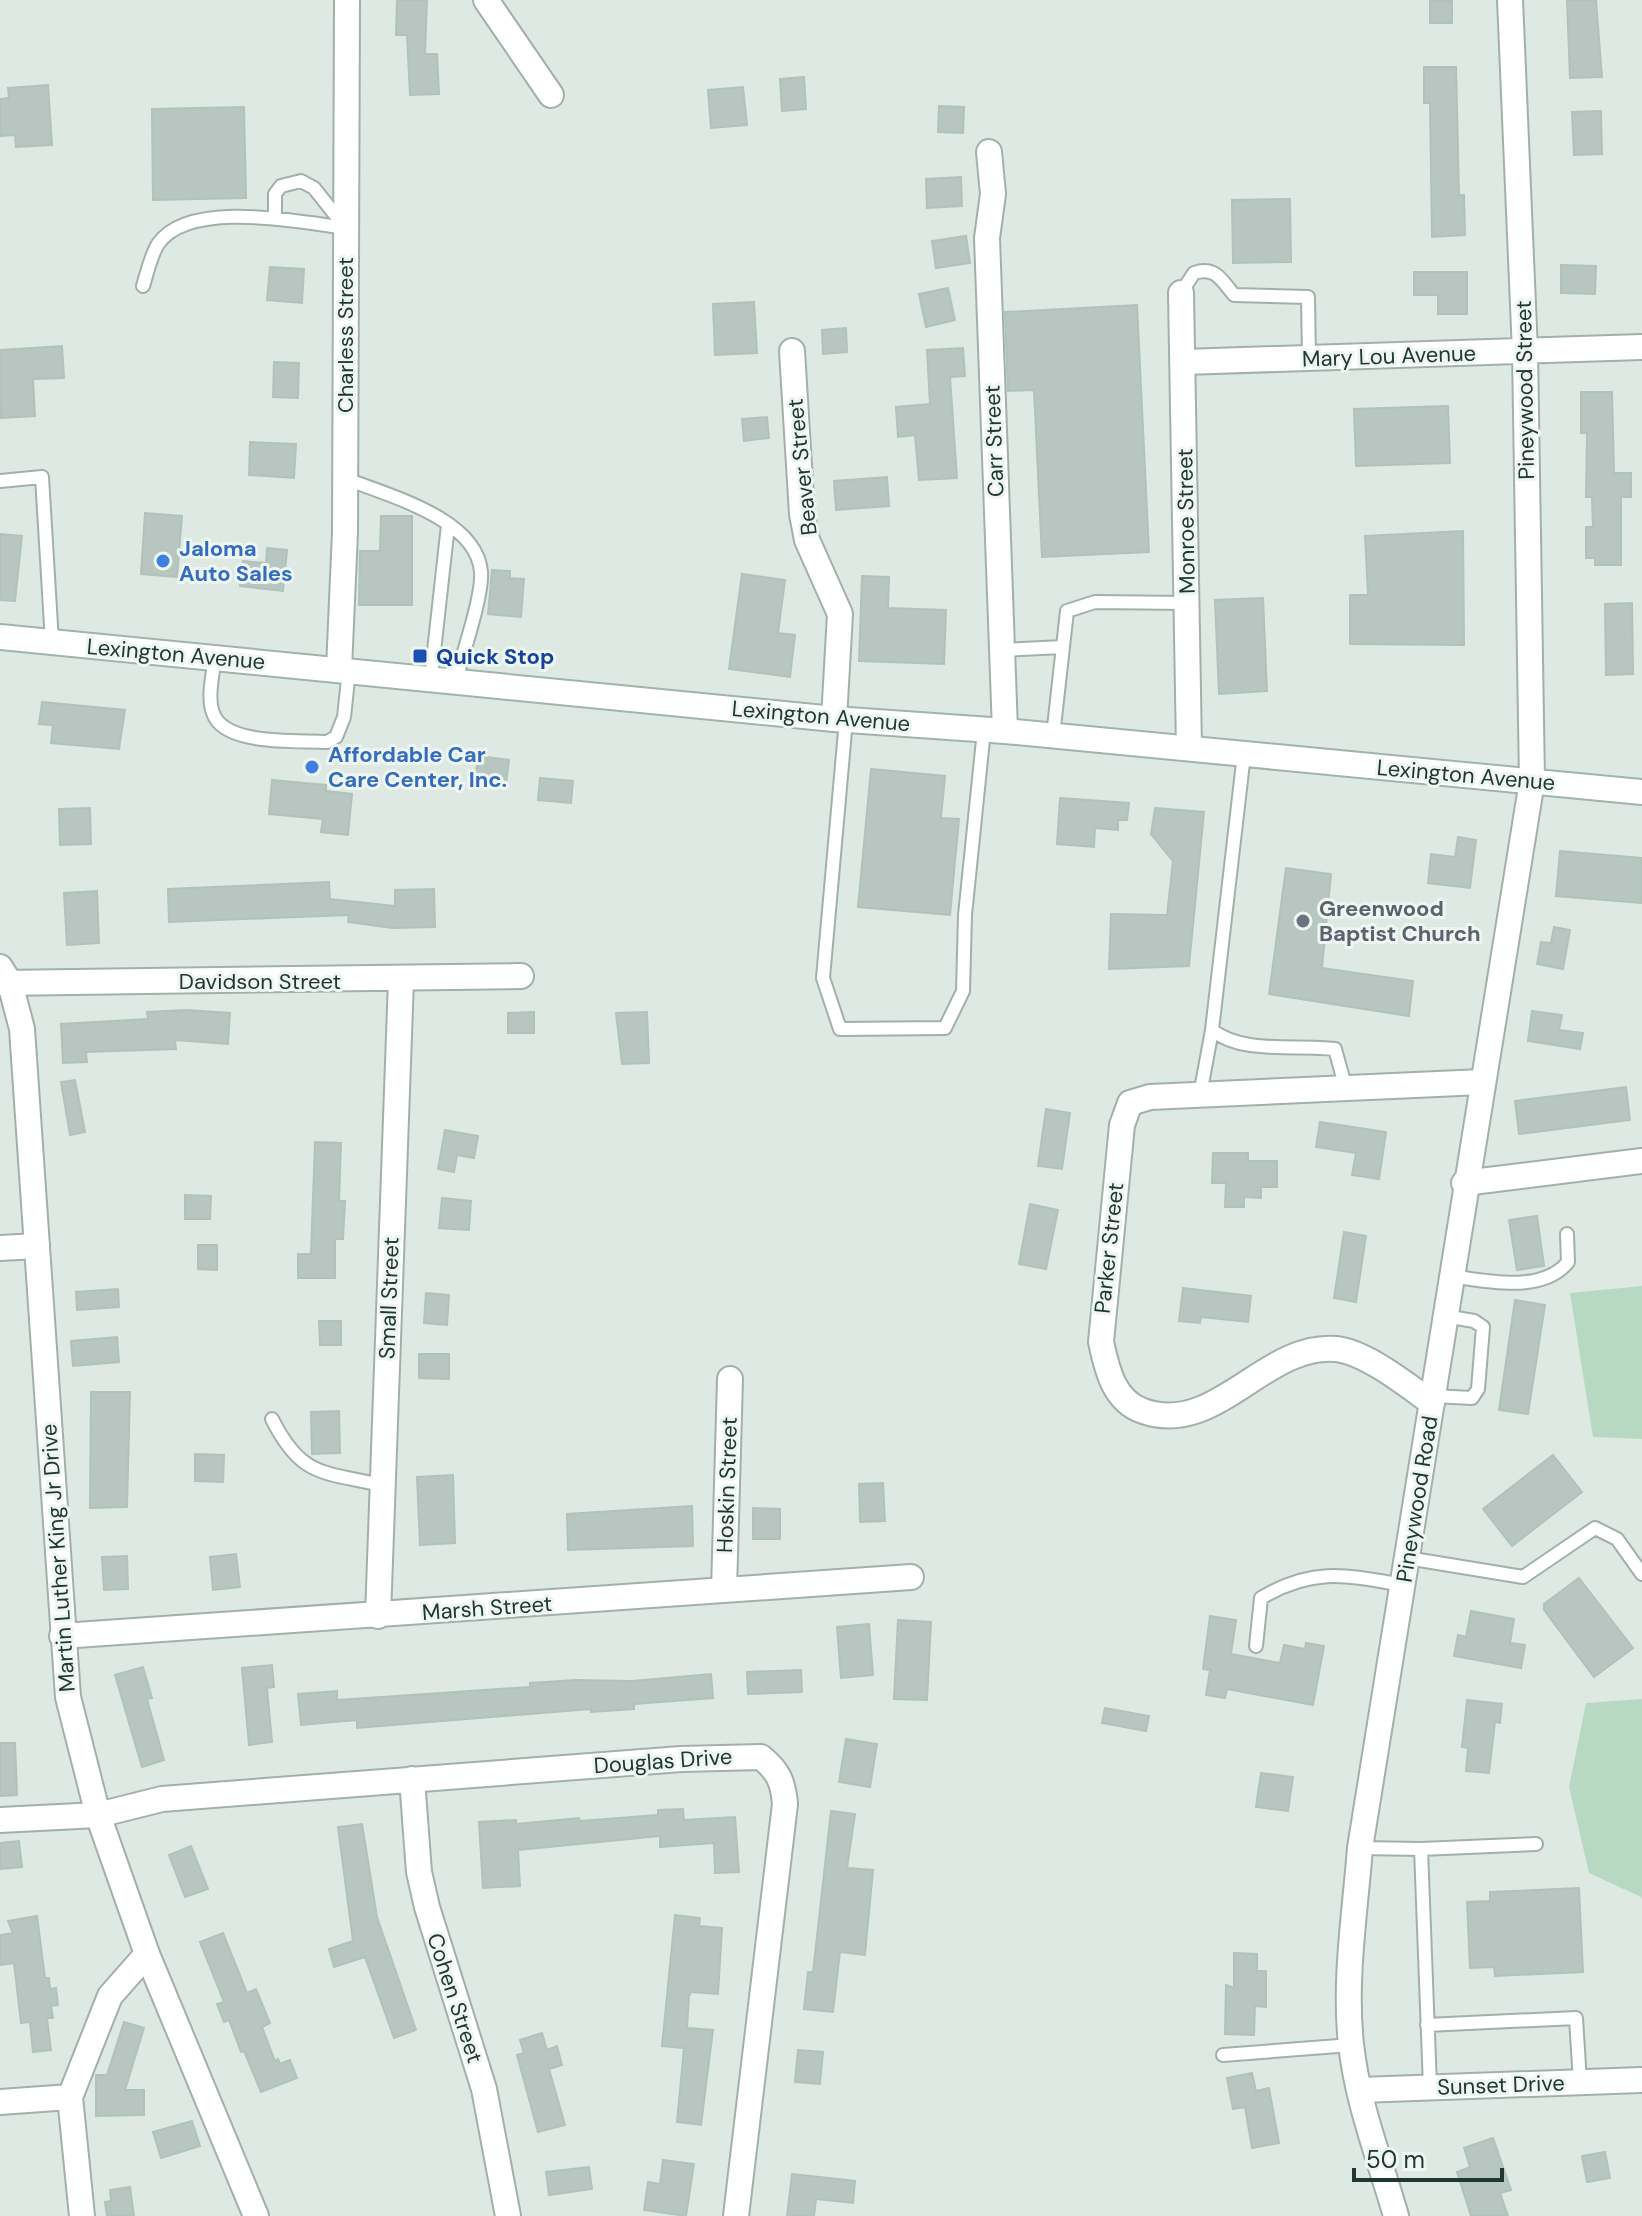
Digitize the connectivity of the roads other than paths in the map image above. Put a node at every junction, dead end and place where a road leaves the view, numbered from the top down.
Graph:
1 (347, 0) edge
2 (486, 0) edge
3 (1510, 0) edge
4 (551, 95) dead end
5 (989, 152) dead end
6 (275, 219) junction
7 (346, 228) junction
8 (143, 286) dead end
9 (1181, 293) joint
10 (1642, 347) edge
11 (792, 351) dead end
12 (1525, 352) junction
13 (1309, 358) junction
14 (1184, 362) junction
15 (344, 478) junction
16 (0, 481) edge
17 (448, 525) junction
18 (1187, 603) junction
19 (0, 637) edge
20 (52, 642) junction
21 (1063, 647) junction
22 (1002, 650) junction
23 (215, 657) junction
24 (344, 670) junction
25 (431, 678) junction
26 (456, 681) junction
27 (840, 719) junction
28 (994, 730) junction
29 (1053, 736) junction
30 (1189, 748) junction
31 (1244, 754) junction
32 (1532, 781) junction
33 (1642, 792) edge
34 (521, 976) dead end
35 (3, 978) edge
36 (401, 980) junction
37 (1212, 1030) junction
38 (1482, 1082) junction
39 (1346, 1089) junction
40 (1200, 1095) junction
41 (1642, 1161) edge
42 (1464, 1183) junction
43 (1567, 1234) dead end
44 (37, 1246) junction
45 (0, 1248) edge
46 (1451, 1276) junction
47 (1445, 1316) junction
48 (730, 1379) dead end
49 (1433, 1399) junction
50 (272, 1419) dead end
51 (382, 1485) junction
52 (1407, 1558) junction
53 (1642, 1574) edge
54 (911, 1577) dead end
55 (1403, 1585) junction
56 (724, 1590) junction
57 (378, 1616) junction
58 (62, 1636) junction
59 (1256, 1646) dead end
60 (412, 1779) junction
61 (98, 1815) junction
62 (0, 1820) edge
63 (1536, 1844) dead end
64 (1360, 1848) junction
65 (1421, 1849) junction
66 (147, 1954) junction
67 (1427, 2025) junction
68 (1351, 2045) junction
69 (1223, 2055) dead end
70 (1642, 2080) edge
71 (1580, 2082) junction
72 (1430, 2087) junction
73 (1360, 2090) junction
74 (70, 2097) junction
75 (0, 2102) edge
76 (82, 2216) edge
77 (256, 2216) edge
78 (508, 2216) edge
79 (736, 2216) edge
80 (1396, 2216) edge

1 - 7 street, Charless Street
2 - 4 street
3 - 12 street, Pineywood Street
5 - 22 street, Carr Street
6 - 7 lane
6 - 7 lane
6 - 8 lane
7 - 15 street, Charless Street
9 - 13 lane
9 - 14 street, Monroe Street
10 - 12 street, Mary Lou Avenue
11 - 27 street, Beaver Street
12 - 13 street, Mary Lou Avenue
12 - 32 street, Pineywood Street
13 - 14 street, Mary Lou Avenue
14 - 18 street, Monroe Street
15 - 17 lane
15 - 24 street, Charless Street
16 - 20 lane
17 - 25 lane
17 - 26 lane
18 - 21 lane
18 - 30 street, Monroe Street
19 - 20 street, Lexington Avenue
20 - 23 street, Lexington Avenue
21 - 22 lane
21 - 29 lane
22 - 28 street, Carr Street
23 - 24 street, Lexington Avenue
23 - 24 lane
24 - 25 street, Lexington Avenue
25 - 26 street, Lexington Avenue
26 - 27 street, Lexington Avenue
27 - 28 street, Lexington Avenue
27 - 28 lane
28 - 29 street, Lexington Avenue
29 - 30 street, Lexington Avenue
30 - 31 street, Lexington Avenue
31 - 32 street, Lexington Avenue
31 - 37 lane
32 - 33 street, Lexington Avenue
32 - 38 street, Pineywood Road
34 - 36 street, Davidson Street
35 - 36 street, Davidson Street
35 - 44 street, Martin Luther King Jr Drive
36 - 51 street, Small Street
37 - 39 lane
37 - 40 lane
38 - 39 street, Parker Street
38 - 42 street, Pineywood Road
39 - 40 street, Parker Street
40 - 49 street, Parker Street
41 - 42 street
42 - 46 street, Pineywood Road
43 - 46 lane
44 - 45 street
44 - 58 street, Martin Luther King Jr Drive
46 - 47 street, Pineywood Road
47 - 49 street, Pineywood Road
47 - 49 lane
48 - 56 street, Hoskin Street
49 - 52 street, Pineywood Road
50 - 51 lane
51 - 57 street, Small Street
52 - 53 lane
52 - 55 street, Pineywood Road
54 - 56 street, Marsh Street
55 - 59 lane
55 - 64 street, Pineywood Road
56 - 57 street, Marsh Street
57 - 58 street, Marsh Street
58 - 61 street, Martin Luther King Jr Drive
60 - 61 street, Douglas Drive
60 - 78 street, Cohen Street
60 - 79 street, Douglas Drive
61 - 62 street, Douglas Drive
61 - 66 street, Martin Luther King Jr Drive
63 - 65 lane
64 - 65 lane
64 - 68 street, Pineywood Road
65 - 67 lane
66 - 74 street
66 - 77 street, Martin Luther King Jr Drive
67 - 71 lane
67 - 72 lane
68 - 69 lane
68 - 73 street, Pineywood Road
70 - 71 street, Sunset Drive
71 - 72 street, Sunset Drive
72 - 73 street, Sunset Drive
73 - 80 street, Pineywood Road
74 - 75 street
74 - 76 street

